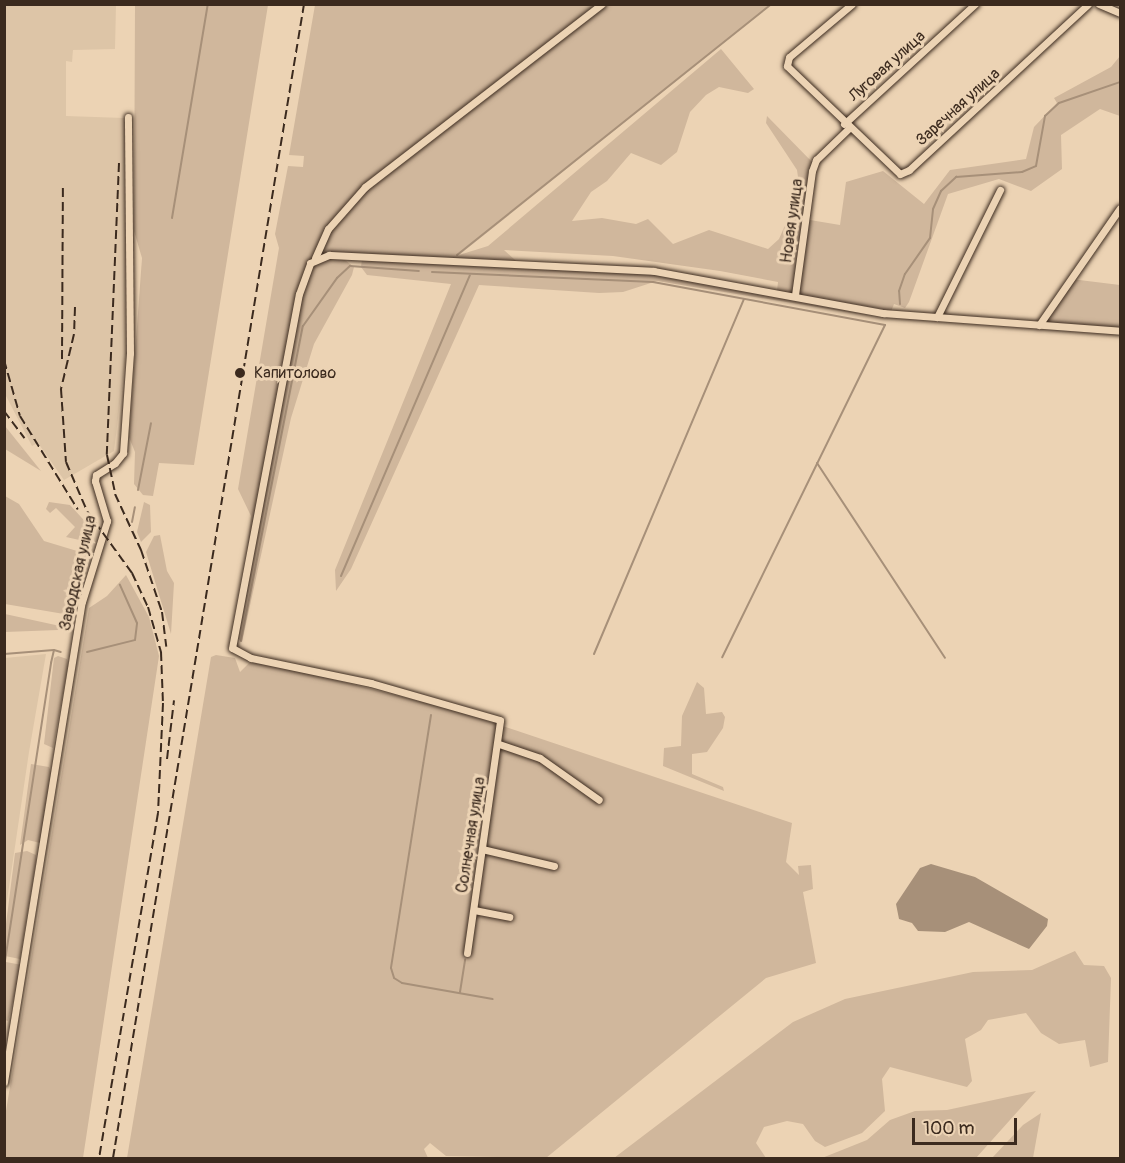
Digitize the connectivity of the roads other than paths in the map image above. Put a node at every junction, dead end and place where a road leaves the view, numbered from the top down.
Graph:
1 (602, 4) edge
2 (852, 4) edge
3 (975, 4) edge
4 (1088, 4) edge
5 (1099, 4) edge
6 (1120, 13) edge
7 (128, 117) dead end
8 (846, 126) junction
9 (1000, 190) dead end
10 (1120, 208) edge
11 (315, 258) junction
12 (795, 295) junction
13 (937, 316) junction
14 (1039, 325) junction
15 (1120, 331) edge
16 (499, 744) junction
17 (599, 800) dead end
18 (482, 849) junction
19 (554, 866) dead end
20 (474, 910) junction
21 (508, 917) dead end
22 (467, 953) dead end
23 (4, 1082) edge

1 - 11 street
2 - 8 street
3 - 8 street, Луговая улица
4 - 8 street, Заречная улица
5 - 6 street
7 - 23 street, Заводская улица
8 - 12 street, Новая улица
9 - 13 street
10 - 14 street
11 - 12 street
11 - 16 street, Солнечная улица
12 - 13 street
13 - 14 street
14 - 15 street
16 - 17 street
16 - 18 street, Солнечная улица
18 - 19 street
18 - 20 street, Солнечная улица
20 - 21 street
20 - 22 street, Солнечная улица

